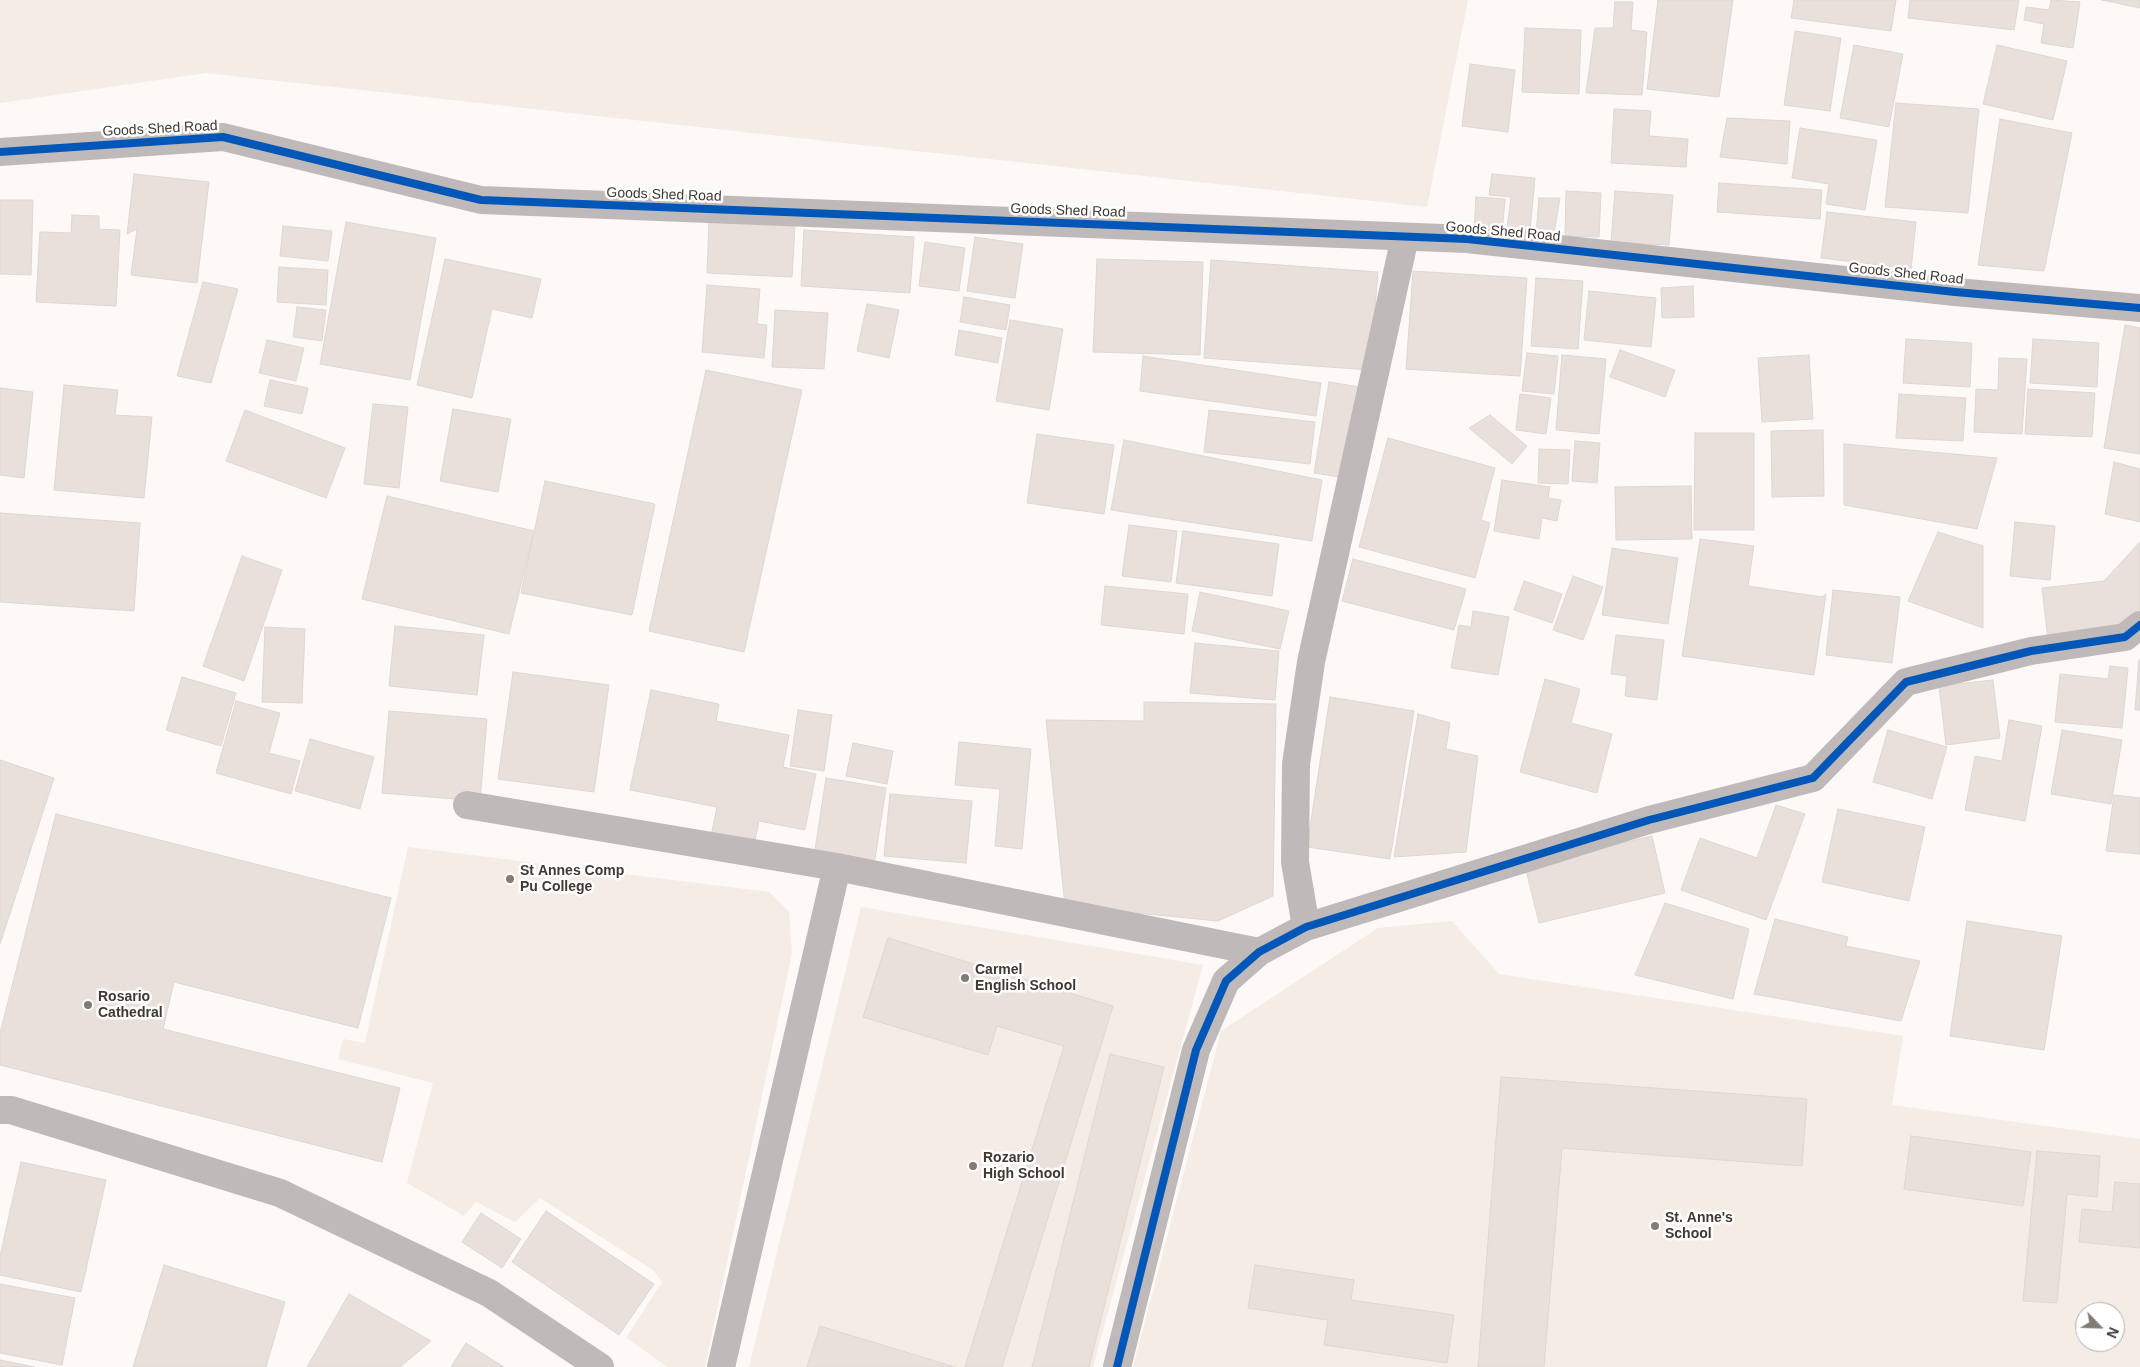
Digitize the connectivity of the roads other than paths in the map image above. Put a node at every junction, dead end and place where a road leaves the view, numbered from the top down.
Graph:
1 (0, 152) edge
2 (1406, 237) junction
3 (2140, 308) edge
4 (2140, 626) edge
5 (466, 805) dead end
6 (838, 867) junction
7 (1306, 926) junction
8 (1259, 952) junction
9 (0, 1110) edge
10 (600, 1367) edge
11 (721, 1367) edge
12 (1117, 1367) edge

1 - 2 street, Goods Shed Road
2 - 3 street, Goods Shed Road
2 - 7 street
4 - 7 street
5 - 6 street
6 - 8 street
6 - 11 street
7 - 8 street
8 - 12 street
9 - 10 street

